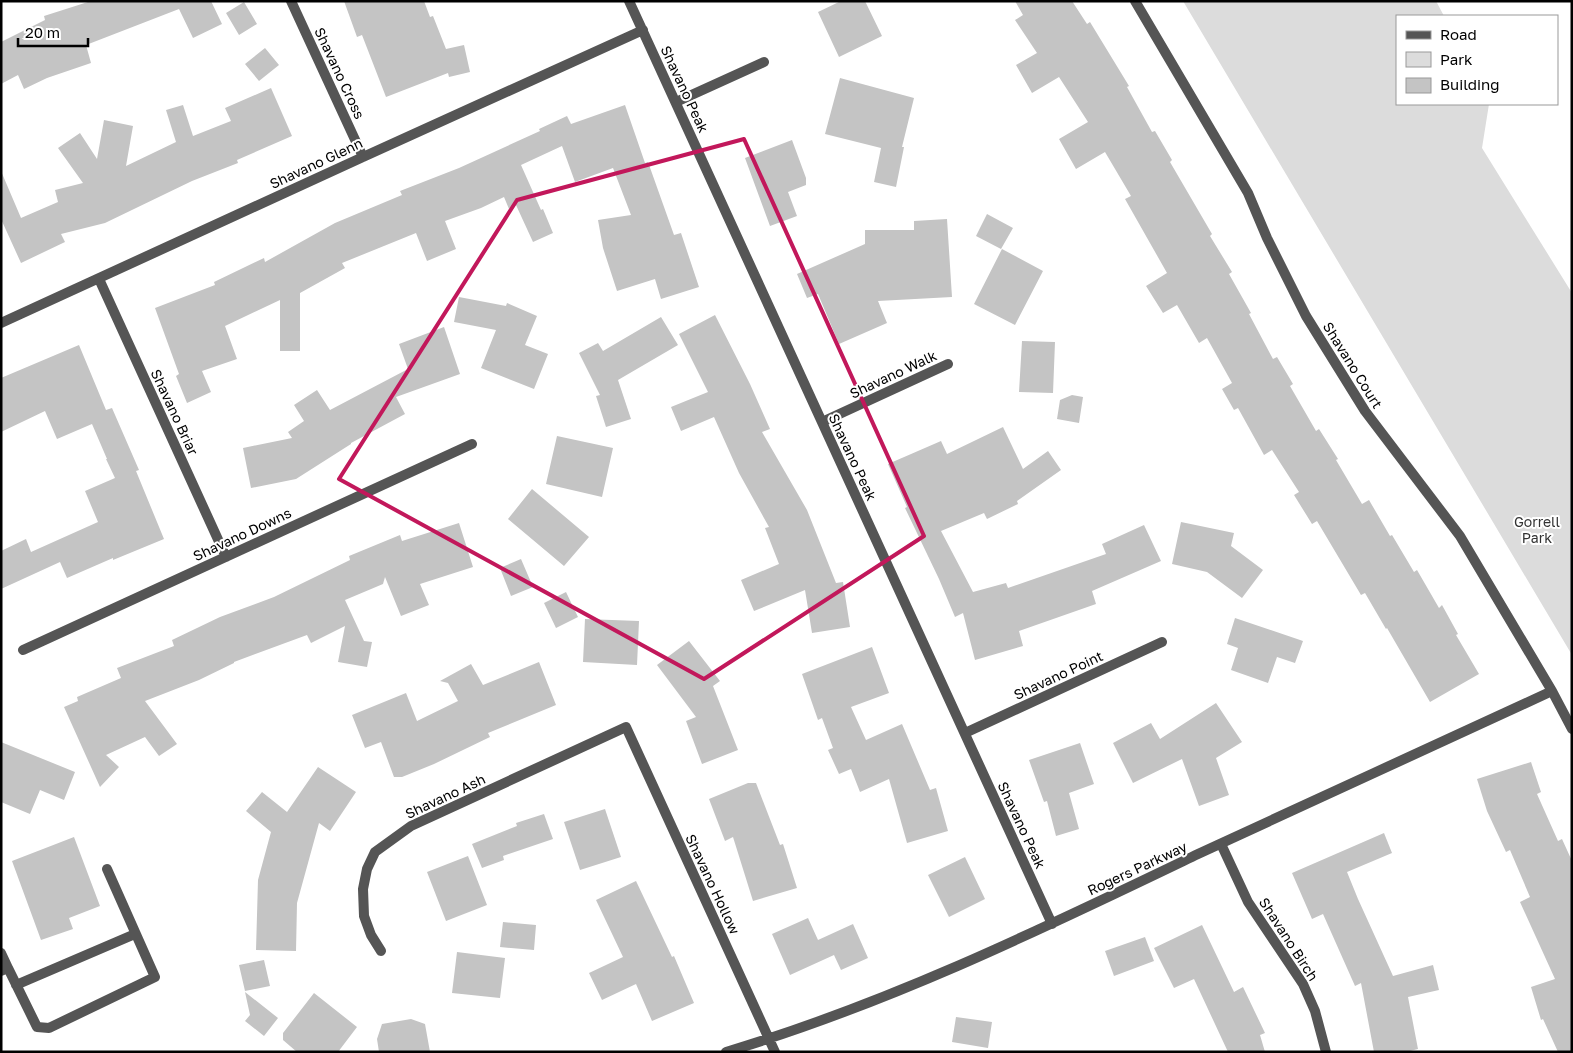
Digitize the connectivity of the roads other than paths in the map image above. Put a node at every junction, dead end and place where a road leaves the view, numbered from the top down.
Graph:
1 (292, 1) edge
2 (629, 1) edge
3 (1134, 1) edge
4 (643, 30) junction
5 (764, 62) dead end
6 (676, 102) junction
7 (363, 157) junction
8 (98, 279) junction
9 (1, 323) edge
10 (948, 364) dead end
11 (822, 422) junction
12 (472, 444) dead end
13 (226, 557) junction
14 (1162, 642) dead end
15 (23, 650) dead end
16 (1552, 691) junction
17 (626, 727) joint
18 (1572, 729) edge
19 (965, 733) junction
20 (1221, 844) junction
21 (107, 869) dead end
22 (1052, 924) junction
23 (135, 934) junction
24 (380, 951) dead end
25 (1, 953) edge
26 (4, 970) edge
27 (16, 985) junction
28 (769, 1039) junction
29 (726, 1052) edge
30 (775, 1052) edge
31 (1326, 1052) edge

1 - 7 street, Shavano Cross
2 - 4 street, Shavano Peak
3 - 16 street, Shavano Court
4 - 6 street, Shavano Peak
4 - 7 street, Shavano Glenn
5 - 6 street
6 - 11 street, Shavano Peak
7 - 8 street, Shavano Glenn
8 - 9 street, Shavano Glenn
8 - 13 street, Shavano Briar
10 - 11 street, Shavano Walk
11 - 19 street, Shavano Peak
12 - 13 street, Shavano Downs
13 - 15 street, Shavano Downs
14 - 19 street, Shavano Point
16 - 18 street, Shavano Court
16 - 20 street, Rogers Parkway
17 - 24 street, Shavano Ash
17 - 28 street, Shavano Hollow
19 - 22 street, Shavano Peak
20 - 22 street, Rogers Parkway
20 - 31 street, Shavano Birch
21 - 23 street
22 - 28 street, Rogers Parkway
23 - 27 street
23 - 27 street
25 - 26 street
26 - 27 street
28 - 29 street, Rogers Parkway
28 - 30 street, Shavano Hollow

